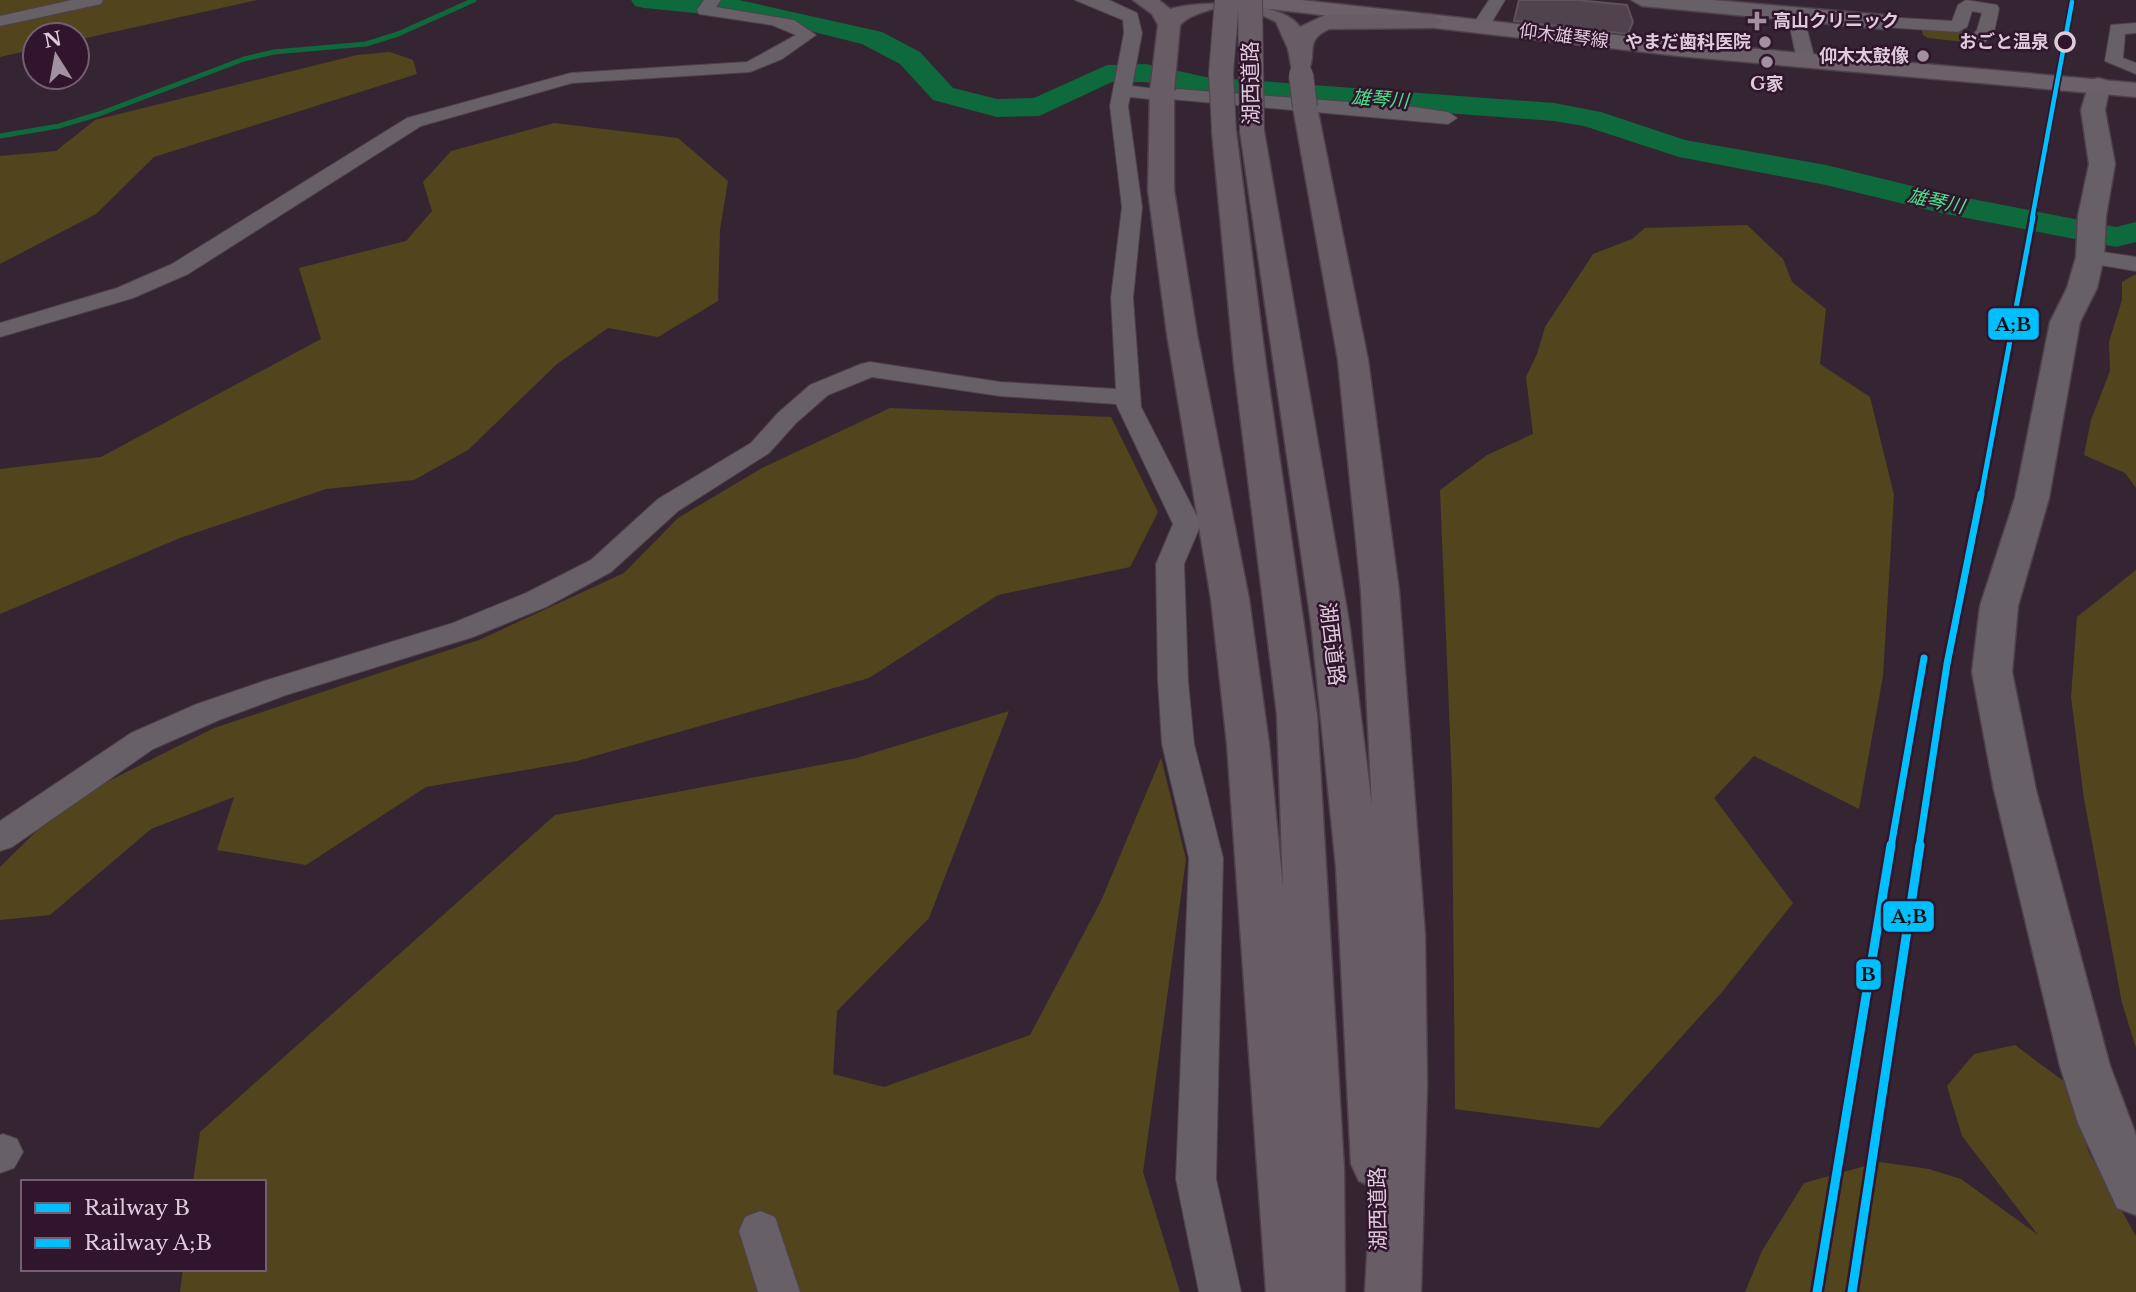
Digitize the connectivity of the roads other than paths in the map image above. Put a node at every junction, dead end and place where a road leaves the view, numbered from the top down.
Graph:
1 (95, 0) edge
2 (1083, 0) edge
3 (1144, 0) edge
4 (1227, 0) edge
5 (1240, 0) edge
6 (1250, 0) edge
7 (1340, 0) edge
8 (1497, 0) edge
9 (1642, 0) edge
10 (710, 4) edge
11 (1796, 14) junction
12 (0, 21) edge
13 (1431, 21) junction
14 (1883, 22) joint
15 (1169, 25) junction
16 (1481, 26) junction
17 (1958, 27) junction
18 (2136, 28) edge
19 (1979, 38) junction
20 (1961, 47) dead end
21 (1299, 49) junction
22 (1806, 60) junction
23 (2136, 69) edge
24 (1123, 78) junction
25 (1163, 85) junction
26 (2098, 85) junction
27 (2136, 90) edge
28 (1448, 118) dead end
29 (1238, 131) junction
30 (2091, 237) junction
31 (2136, 264) edge
32 (0, 330) edge
33 (1128, 397) junction
34 (0, 838) edge
35 (2136, 1191) edge
36 (760, 1231) dead end
37 (779, 1292) edge
38 (1220, 1292) edge
39 (1294, 1292) edge
40 (1317, 1292) edge
41 (1380, 1292) edge
42 (1393, 1292) edge

1 - 12 street
2 - 24 street
3 - 15 highway
4 - 29 highway, 湖西道路, bridge
5 - 13 main road, 仰木雄琴線
5 - 15 highway
5 - 21 highway
6 - 29 highway, 湖西道路, bridge
7 - 13 highway
8 - 16 street
9 - 11 street
10 - 32 street
11 - 14 street
11 - 22 street
13 - 16 main road, 仰木雄琴線
13 - 21 highway
14 - 17 street
15 - 25 highway
16 - 22 main road, 仰木雄琴線
17 - 19 street
17 - 19 street
18 - 23 street
19 - 20 street
21 - 42 highway
22 - 26 main road, 仰木雄琴線
24 - 25 street
24 - 33 street
25 - 28 street
25 - 39 highway
26 - 27 main road, 仰木雄琴線
26 - 30 street
29 - 40 highway, 湖西道路
29 - 41 highway, 湖西道路
30 - 31 street
30 - 35 street
33 - 34 street
33 - 38 street
36 - 37 street

